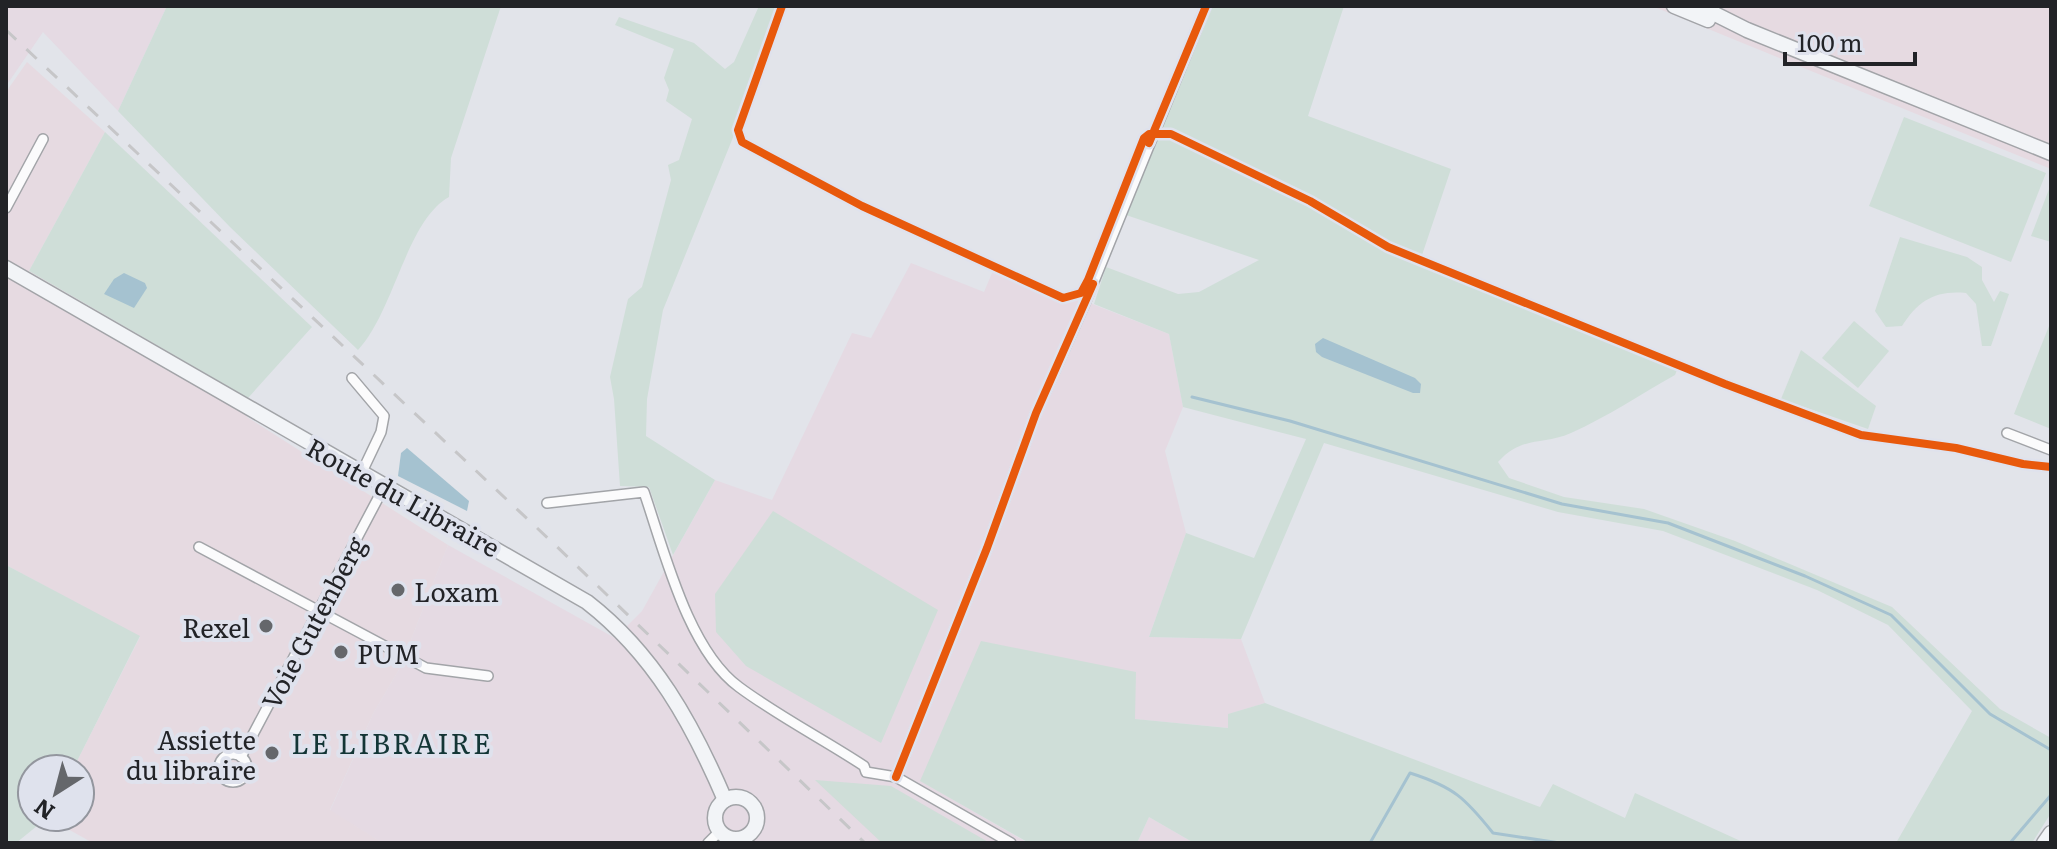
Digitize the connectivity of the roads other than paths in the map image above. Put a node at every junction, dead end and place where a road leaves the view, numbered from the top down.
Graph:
1 (1206, 6) edge
2 (1674, 6) edge
3 (1699, 6) edge
4 (1747, 30) junction
5 (43, 139) dead end
6 (2051, 153) edge
7 (6, 208) edge
8 (7, 272) edge
9 (352, 378) dead end
10 (2007, 433) dead end
11 (2051, 450) edge
12 (361, 474) junction
13 (384, 487) junction
14 (547, 503) dead end
15 (199, 547) dead end
16 (317, 610) junction
17 (488, 676) dead end
18 (241, 757) dead end
19 (896, 777) junction
20 (725, 800) junction
21 (720, 831) junction
22 (2051, 833) edge
23 (750, 840) edge
24 (708, 843) edge
25 (1011, 843) edge
26 (2044, 843) edge

1 - 19 street
2 - 4 main road
3 - 4 main road
4 - 6 main road
5 - 7 street
8 - 12 main road, Route du Libraire
9 - 12 street
10 - 11 street
12 - 13 main road, Route du Libraire
13 - 16 street, Voie Gutenberg
13 - 20 main road, Route du Libraire
14 - 19 street
15 - 16 street
16 - 17 street
16 - 18 street, Voie Gutenberg
19 - 25 street
20 - 21 main road
20 - 23 main road
21 - 23 main road
21 - 24 street
22 - 26 main road

